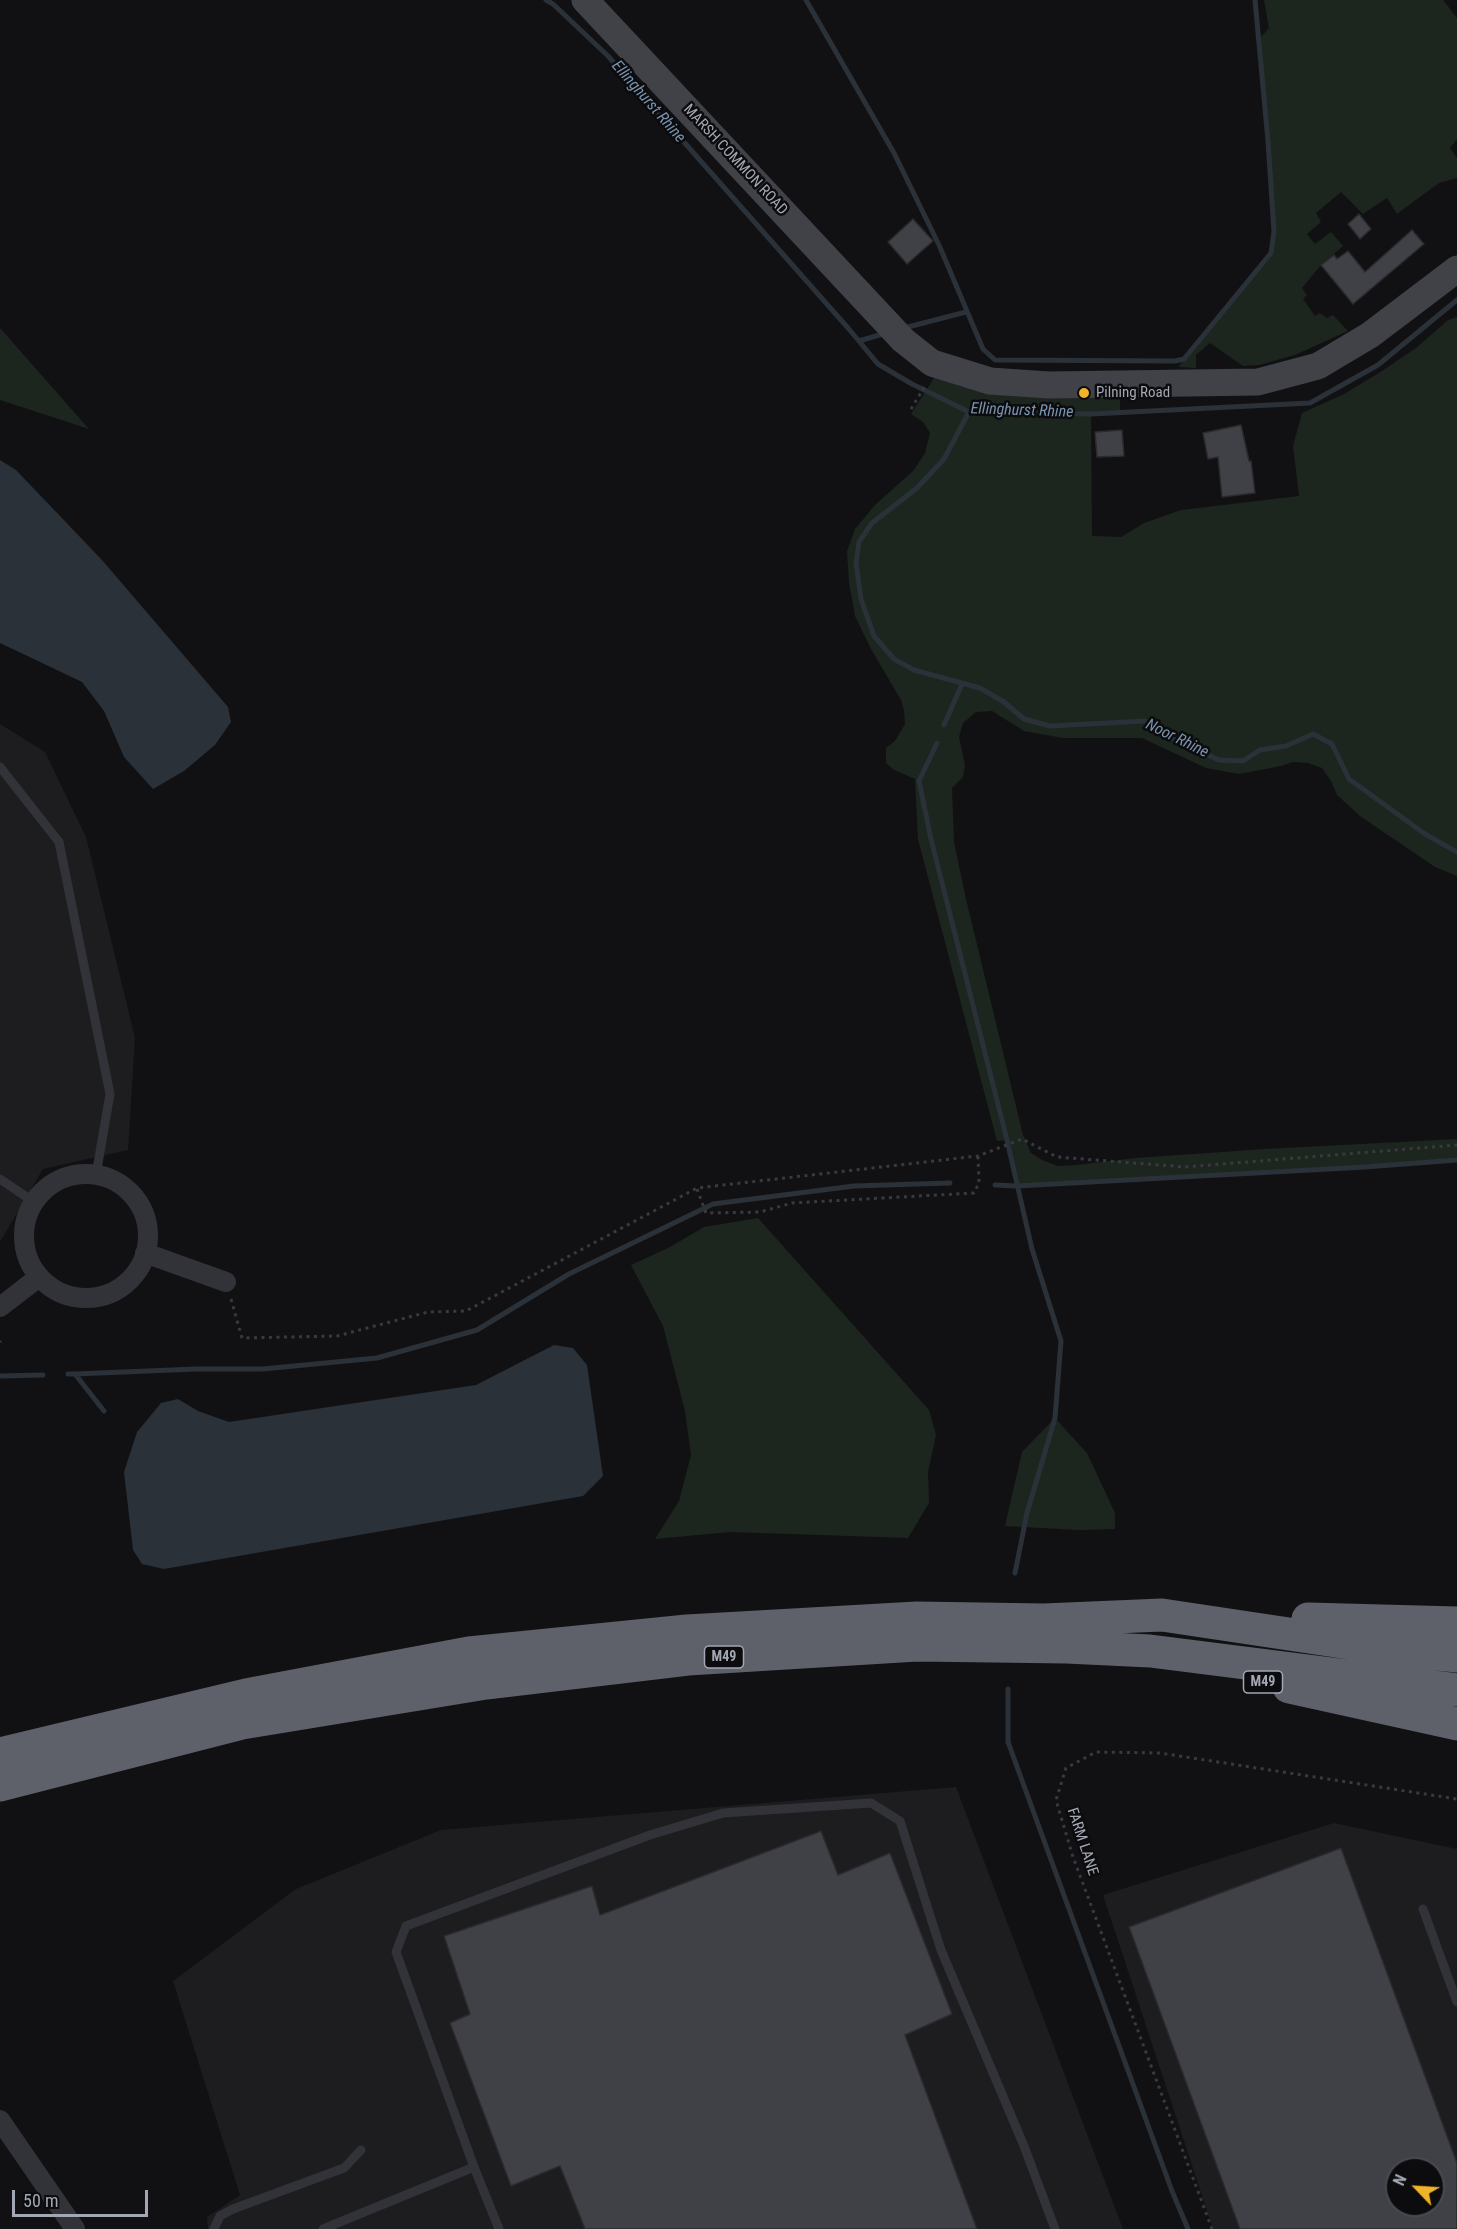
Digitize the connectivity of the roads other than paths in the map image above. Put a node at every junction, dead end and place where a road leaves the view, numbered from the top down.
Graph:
1 (585, 0) edge
2 (1457, 269) edge
3 (0, 767) edge
4 (96, 1174) junction
5 (0, 1179) edge
6 (34, 1202) junction
7 (145, 1253) junction
8 (39, 1277) junction
9 (226, 1282) road end
10 (0, 1307) edge
11 (1162, 1616) junction
12 (1457, 1623) edge
13 (1067, 1647) junction
14 (1457, 1656) edge
15 (1457, 1690) edge
16 (1457, 1724) edge
17 (0, 1754) edge
18 (0, 1785) edge
19 (1423, 1909) dead end
20 (1457, 2002) edge
21 (0, 2121) edge
22 (361, 2150) dead end
23 (474, 2167) junction
24 (75, 2229) edge
25 (214, 2229) edge
26 (323, 2229) edge
27 (499, 2229) edge
28 (1055, 2229) edge

1 - 2 main road, MARSH COMMON ROAD
3 - 4 lane
4 - 6 street
4 - 7 street
5 - 6 lane
6 - 8 street
7 - 8 street
7 - 9 street
8 - 10 street
11 - 12 highway, M49
11 - 14 highway, M49
11 - 17 highway, M49
13 - 15 highway, M49
13 - 16 highway, M49
13 - 18 highway, M49
19 - 20 lane
21 - 24 street
22 - 25 lane
23 - 26 lane
23 - 27 lane
23 - 28 lane

